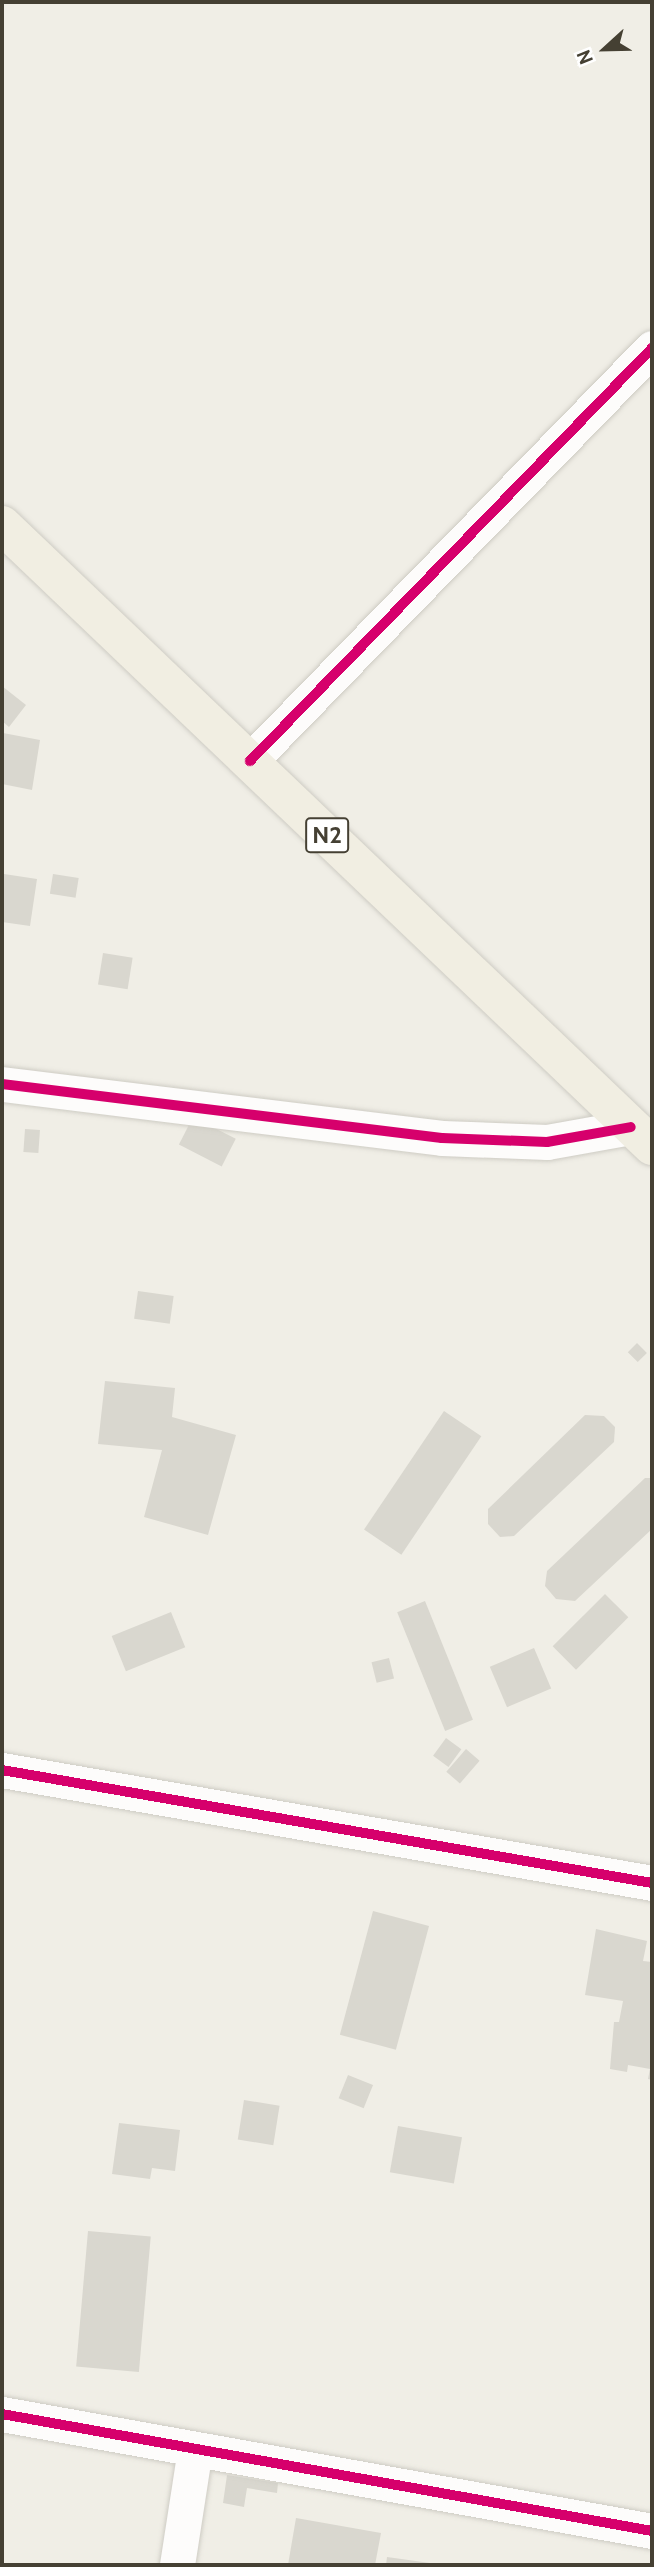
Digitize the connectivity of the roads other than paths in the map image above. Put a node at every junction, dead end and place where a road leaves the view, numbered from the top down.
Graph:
1 (652, 348) edge
2 (2, 525) edge
3 (250, 761) junction
4 (2, 1084) edge
5 (642, 1137) edge
6 (2, 1770) edge
7 (652, 1884) edge
8 (2, 2414) edge
9 (195, 2449) junction
10 (652, 2531) edge
11 (177, 2565) edge

1 - 3 street
2 - 3 main road, N2
3 - 5 main road, N2
4 - 5 street
6 - 7 street
8 - 9 street
9 - 10 street
9 - 11 street

